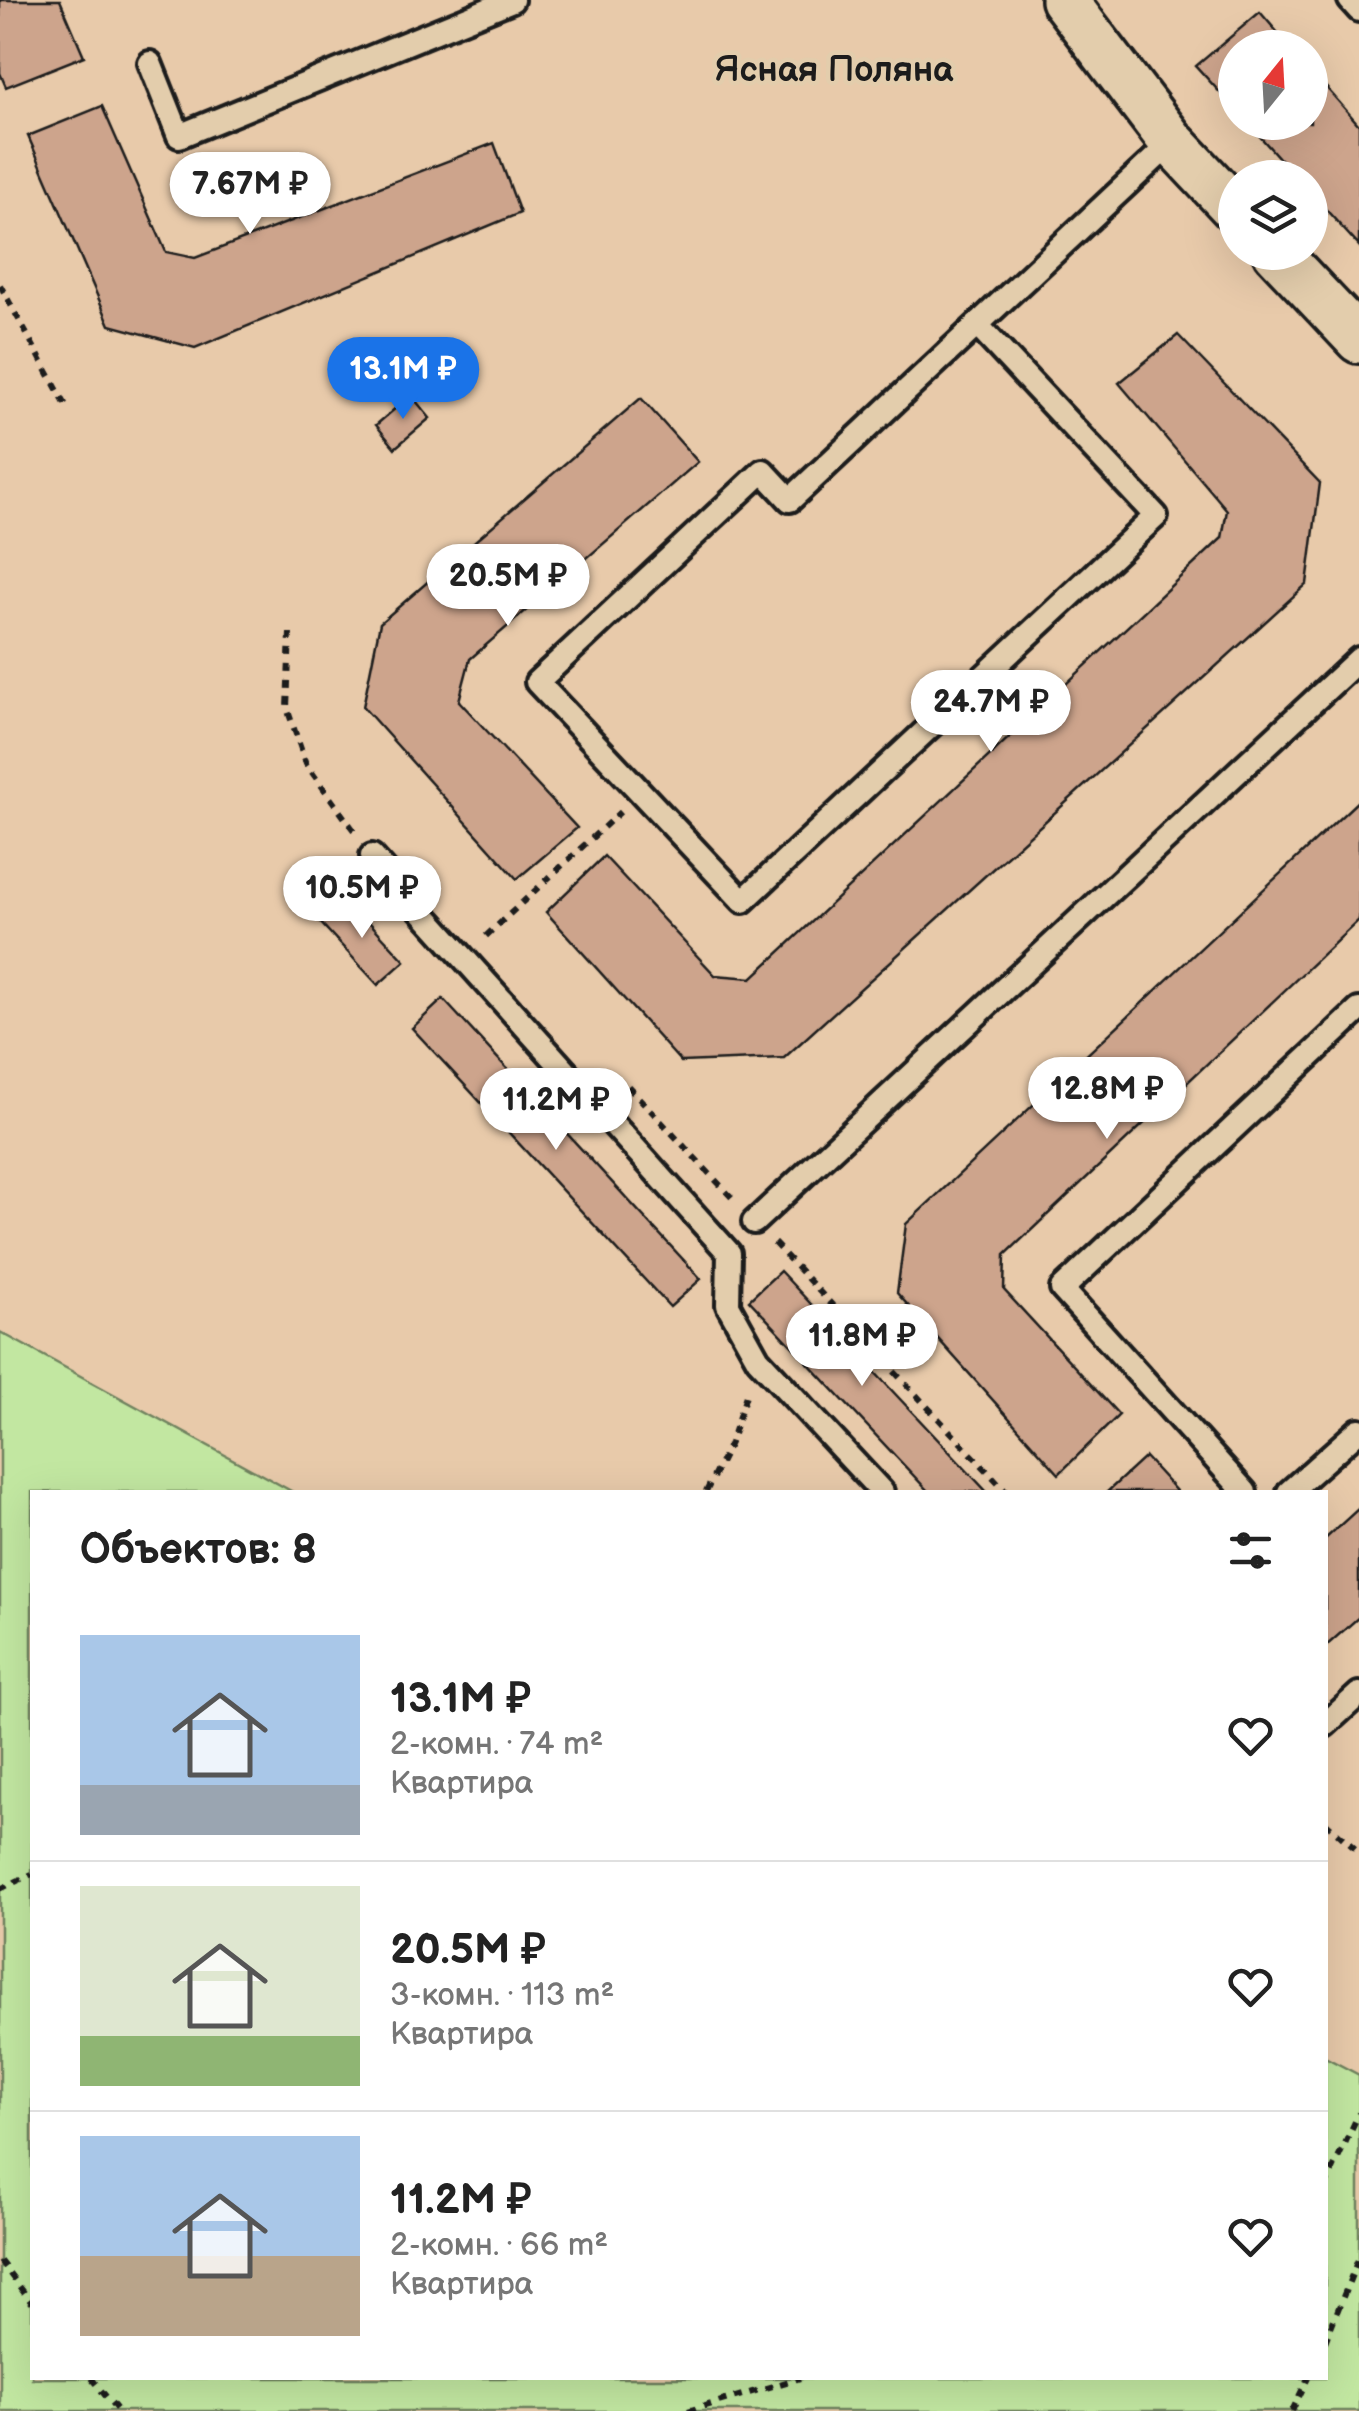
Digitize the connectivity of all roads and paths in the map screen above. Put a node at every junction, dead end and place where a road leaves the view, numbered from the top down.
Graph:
1 (512, 0) edge
2 (1064, 0) edge
3 (1350, 0) edge
4 (1359, 10) edge
5 (150, 63) dead end
6 (1172, 142) junction
7 (1218, 191) edge
8 (1293, 270) edge
9 (0, 285) edge
10 (977, 325) junction
11 (1359, 340) edge
12 (69, 411) dead end
13 (290, 633) dead end
14 (1359, 660) edge
15 (640, 792) junction
16 (372, 856) joint
17 (463, 957) junction
18 (1359, 1010) edge
19 (754, 1222) dead end
20 (758, 1359) junction
21 (1359, 1430) edge
22 (707, 1490) edge
23 (880, 1490) edge
24 (1243, 1490) edge
25 (1291, 1490) edge
26 (1359, 1694) edge
27 (1328, 1722) edge
28 (1328, 1825) edge
29 (1359, 1852) edge
30 (30, 1875) edge
31 (0, 1889) edge
32 (1359, 2113) edge
33 (1328, 2180) edge
34 (1359, 2257) edge
35 (0, 2262) edge
36 (30, 2300) edge
37 (1328, 2334) edge
38 (93, 2380) edge
39 (793, 2380) edge
40 (1307, 2380) edge
41 (118, 2411) edge
42 (688, 2411) edge
43 (1292, 2411) edge

1 - 5 lane
2 - 6 street
3 - 4 lane
6 - 7 street
6 - 10 lane
8 - 11 street
9 - 12 path
10 - 15 lane
10 - 15 lane
13 - 16 path
14 - 19 lane
15 - 17 path
16 - 17 lane
17 - 20 lane
18 - 24 lane
20 - 22 path
20 - 23 lane
21 - 25 lane
26 - 27 lane
28 - 29 path
30 - 31 path
32 - 33 path
34 - 37 path
35 - 36 path
38 - 41 path
39 - 42 path
40 - 43 path

